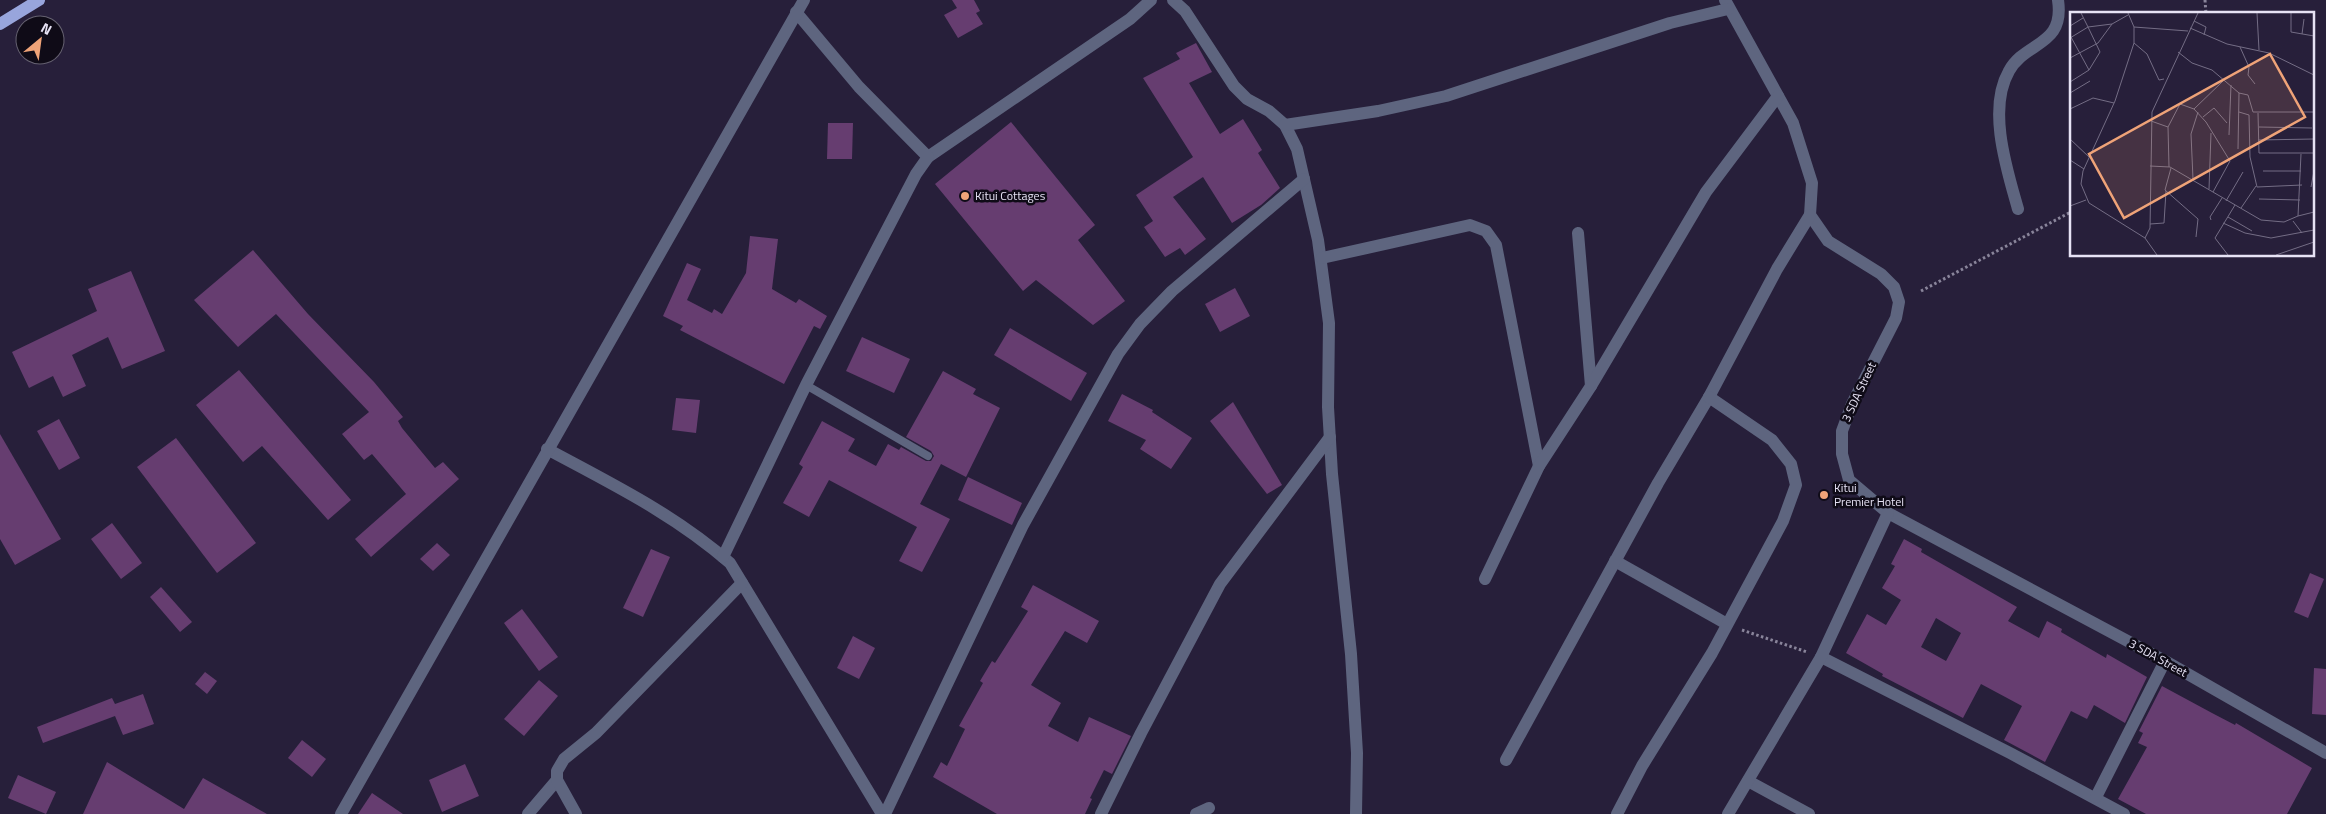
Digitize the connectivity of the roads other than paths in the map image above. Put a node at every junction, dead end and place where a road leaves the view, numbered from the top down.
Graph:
1 (39, 0) edge
2 (804, 0) edge
3 (1151, 0) edge
4 (1173, 0) edge
5 (2058, 0) edge
6 (1726, 5) edge
7 (796, 12) junction
8 (0, 24) edge
9 (1778, 96) junction
10 (1285, 125) junction
11 (928, 156) junction
12 (1304, 180) junction
13 (2018, 209) dead end
14 (1810, 215) junction
15 (1578, 233) dead end
16 (1322, 258) junction
17 (806, 385) junction
18 (1591, 386) junction
19 (1710, 397) junction
20 (1330, 437) junction
21 (547, 449) junction
22 (928, 456) dead end
23 (1539, 466) junction
24 (1888, 513) junction
25 (722, 557) junction
26 (1615, 561) junction
27 (1486, 579) dead end
28 (742, 584) junction
29 (1727, 624) junction
30 (1821, 657) junction
31 (2165, 661) junction
32 (2326, 753) edge
33 (1506, 760) dead end
34 (557, 780) junction
35 (1748, 780) junction
36 (2096, 798) junction
37 (1209, 808) dead end
38 (341, 814) edge
39 (528, 814) edge
40 (576, 814) edge
41 (884, 814) edge
42 (1102, 814) edge
43 (1196, 814) edge
44 (1356, 814) edge
45 (1617, 814) edge
46 (1728, 814) edge
47 (1809, 814) edge
48 (2124, 814) edge

1 - 8 main road
2 - 7 street
3 - 11 street
4 - 10 street
5 - 13 street
6 - 9 street
6 - 10 street
7 - 11 street
7 - 21 street
9 - 14 street
9 - 18 street
10 - 12 street
11 - 17 street
12 - 16 street
12 - 41 street
14 - 19 street
14 - 24 street, 3 SDA Street
15 - 18 street
16 - 20 street
16 - 23 street
17 - 22 lane
17 - 25 street
18 - 23 street
19 - 26 street
19 - 29 street
20 - 42 street
20 - 44 street
21 - 25 street
21 - 38 street
23 - 27 street
24 - 30 street
24 - 31 street, 3 SDA Street
25 - 28 street
26 - 29 street
26 - 33 street
28 - 34 street
28 - 41 street
29 - 45 street
30 - 35 street
30 - 36 street
31 - 32 street, 3 SDA Street
31 - 36 street
34 - 39 street
34 - 40 street
35 - 46 street
35 - 47 street
36 - 48 street
37 - 43 street

